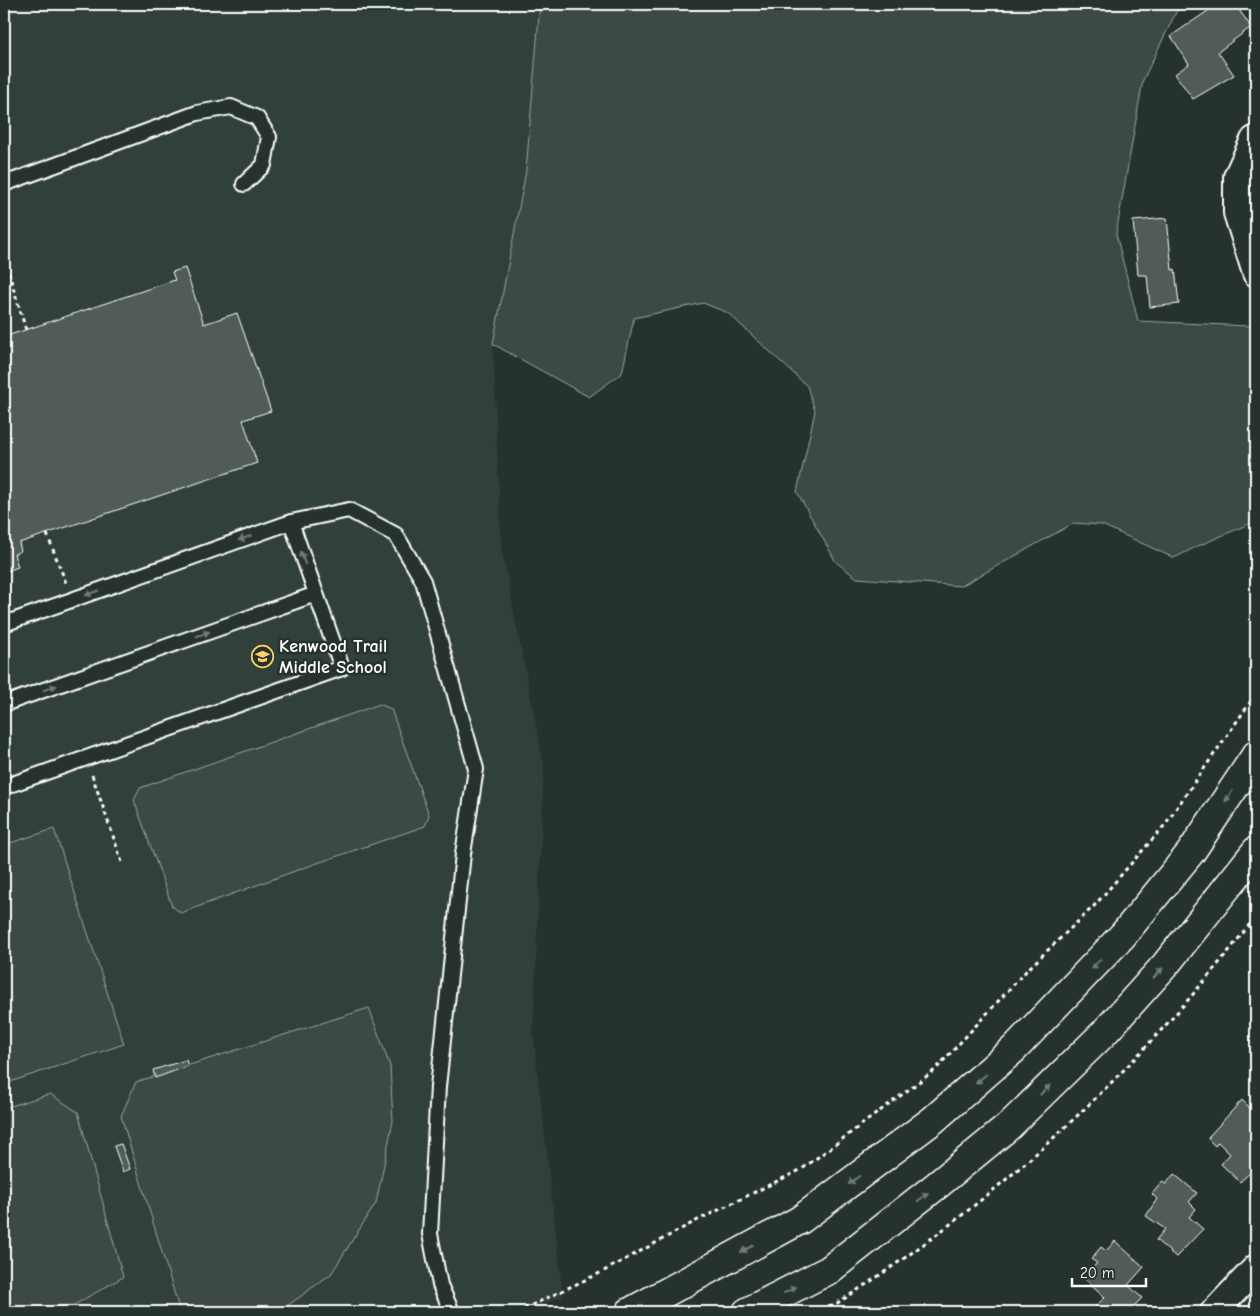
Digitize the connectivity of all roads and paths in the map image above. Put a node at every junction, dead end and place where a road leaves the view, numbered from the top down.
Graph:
1 (1256, 139) edge
2 (4, 184) edge
3 (244, 184) dead end
4 (4, 257) edge
5 (1256, 273) edge
6 (26, 330) dead end
7 (291, 522) junction
8 (47, 534) dead end
9 (316, 594) junction
10 (72, 600) junction
11 (4, 624) edge
12 (1256, 694) edge
13 (4, 704) edge
14 (1256, 755) edge
15 (86, 758) junction
16 (4, 787) edge
17 (1256, 851) edge
18 (123, 865) dead end
19 (1256, 916) edge
20 (1256, 1268) edge
21 (452, 1312) edge
22 (517, 1312) edge
23 (630, 1312) edge
24 (747, 1312) edge
25 (823, 1312) edge
26 (1214, 1312) edge

1 - 5 street
2 - 3 lane
4 - 6 path
9 -> 7 lane
7 -> 10 lane
7 - 21 lane
8 - 10 path
13 -> 9 lane
9 - 15 lane
10 - 11 lane
12 - 22 path
14 -> 23 main road
15 - 16 lane
15 - 18 path
24 -> 17 main road
19 - 25 path
20 - 26 street

